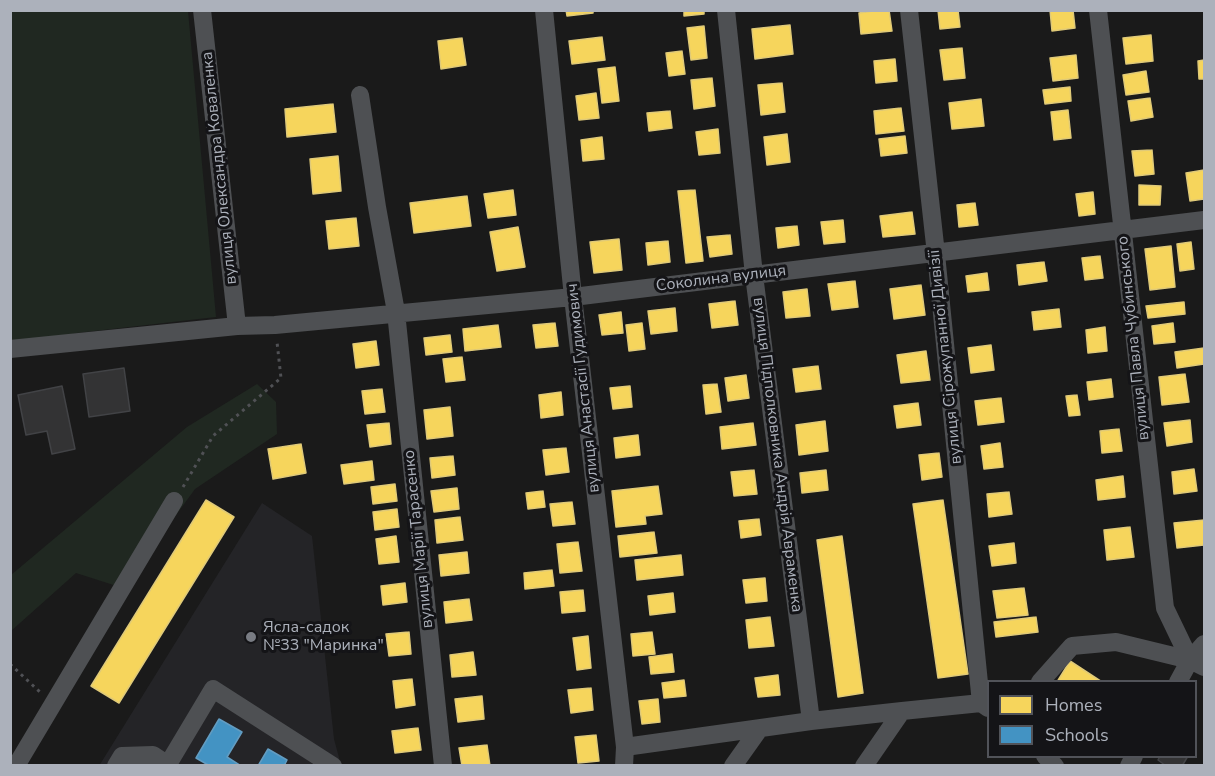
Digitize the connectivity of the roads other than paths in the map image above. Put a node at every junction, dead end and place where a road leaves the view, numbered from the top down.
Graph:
1 (202, 10) edge
2 (544, 10) edge
3 (726, 10) edge
4 (909, 10) edge
5 (1098, 10) edge
6 (360, 95) dead end
7 (1204, 220) edge
8 (1122, 230) junction
9 (936, 254) junction
10 (754, 275) junction
11 (573, 297) junction
12 (396, 312) junction
13 (237, 326) junction
14 (10, 349) edge
15 (174, 501) road end
16 (1204, 644) edge
17 (1197, 663) edge
18 (1041, 680) edge
19 (1179, 680) edge
20 (985, 705) edge
21 (902, 711) junction
22 (811, 721) junction
23 (760, 728) junction
24 (625, 747) junction
25 (16, 765) edge
26 (116, 765) edge
27 (168, 765) edge
28 (333, 765) edge
29 (442, 765) edge
30 (624, 765) edge
31 (733, 765) edge
32 (864, 765) edge

1 - 13 street, вулиця Олександра Коваленка
2 - 11 street, вулиця Анастасії Гудимович
3 - 10 street, вулиця Підполковника Андрія Авраменка
4 - 9 street, вулиця Сірожупанної Дивізії
5 - 8 street, вулиця Павла Чубинського
6 - 12 street, вулиця Марії Тарасенко
7 - 8 street, Соколина вулиця
8 - 9 street, Соколина вулиця
8 - 17 street, вулиця Павла Чубинського
9 - 10 street, Соколина вулиця
9 - 20 street, вулиця Сірожупанної Дивізії
10 - 11 street, Соколина вулиця
10 - 22 street, вулиця Підполковника Андрія Авраменка
11 - 12 street, Соколина вулиця
11 - 24 street, вулиця Анастасії Гудимович
12 - 13 street, Соколина вулиця
12 - 29 street, вулиця Марії Тарасенко
13 - 14 street, Соколина вулиця
15 - 25 street
16 - 17 street
17 - 18 street
17 - 19 street
20 - 21 street
21 - 22 street
21 - 32 street
22 - 23 street
23 - 24 street
23 - 31 street
24 - 30 street, вулиця Анастасії Гудимович
26 - 27 street
27 - 28 street

